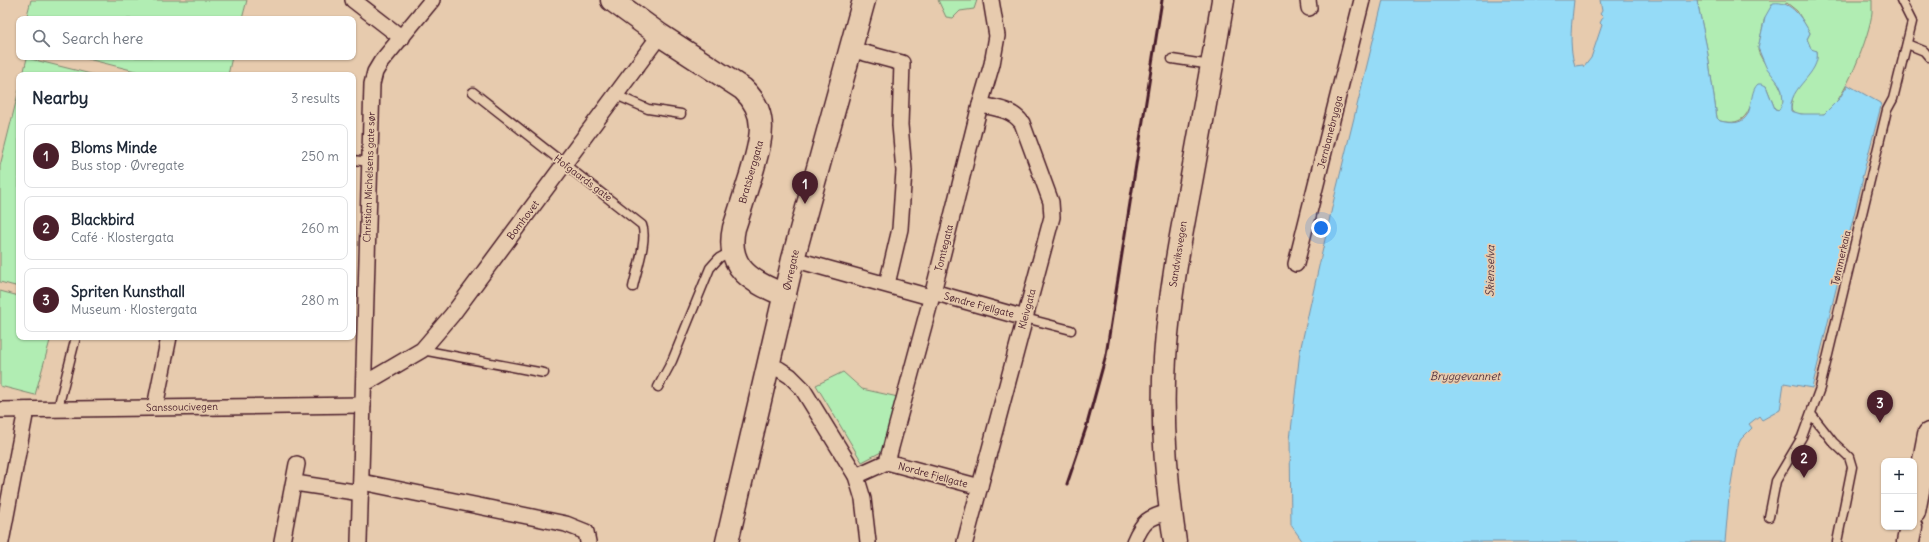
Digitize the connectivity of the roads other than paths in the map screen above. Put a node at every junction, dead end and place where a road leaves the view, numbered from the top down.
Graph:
1 (354, 0) edge
2 (432, 0) edge
3 (612, 0) edge
4 (864, 0) edge
5 (991, 0) edge
6 (1224, 0) edge
7 (1362, 0) edge
8 (1901, 0) edge
9 (660, 35) junction
10 (402, 38) junction
11 (1907, 44) junction
12 (850, 49) junction
13 (1929, 57) edge
14 (1172, 59) dead end
15 (1212, 66) junction
16 (472, 92) dead end
17 (616, 95) junction
18 (980, 105) junction
19 (681, 114) dead end
20 (356, 160) edge
21 (370, 162) junction
22 (564, 164) junction
23 (733, 251) junction
24 (793, 259) junction
25 (1296, 264) dead end
26 (887, 284) junction
27 (633, 287) dead end
28 (785, 295) junction
29 (932, 295) junction
30 (1025, 318) junction
31 (1071, 330) dead end
32 (75, 340) edge
33 (168, 340) edge
34 (422, 350) junction
35 (768, 366) junction
36 (544, 373) dead end
37 (364, 384) junction
38 (658, 387) dead end
39 (363, 405) junction
40 (155, 407) junction
41 (59, 409) junction
42 (0, 410) edge
43 (26, 410) junction
44 (1811, 414) junction
45 (1929, 434) edge
46 (887, 462) junction
47 (298, 464) dead end
48 (856, 476) junction
49 (294, 483) junction
50 (362, 487) junction
51 (980, 487) junction
52 (1917, 496) edge
53 (1170, 512) junction
54 (1769, 517) dead end
55 (1910, 530) edge
56 (587, 537) edge
57 (1, 542) edge
58 (282, 542) edge
59 (359, 542) edge
60 (727, 542) edge
61 (868, 542) edge
62 (965, 542) edge
63 (1134, 542) edge
64 (1175, 542) edge
65 (1837, 542) edge
66 (1908, 542) edge

1 - 10 street
2 - 10 street, Christian Michelsens gate sør
3 - 9 street, Bratsberggata
4 - 12 street, Øvregate
5 - 18 street, Tomtegata
6 - 15 street, Sandviksvegen
7 - 25 street, Jernbanebrygga
8 - 11 lane, Tømmerkaia
9 - 17 street, Bomhovet
9 - 23 street, Bratsberggata
10 - 21 street, Christian Michelsens gate sør
11 - 13 lane
11 - 44 lane, Tømmerkaia
12 - 24 street, Øvregate
12 - 26 street
14 - 15 lane
15 - 53 street, Sandviksvegen
16 - 22 lane, Hofgaards gate
17 - 19 lane
17 - 22 street, Bomhovet
18 - 29 street, Tomtegata
18 - 30 street, Kleivgata
20 - 21 lane
21 - 37 street, Christian Michelsens gate sør
22 - 27 lane, Hofgaards gate
22 - 34 street, Bomhovet
23 - 28 street, Bratsberggata
23 - 38 lane
24 - 26 street, Søndre Fjellgate
24 - 28 street, Øvregate
26 - 29 street, Søndre Fjellgate
28 - 35 street, Øvregate
29 - 30 street, Søndre Fjellgate
29 - 46 street, Tomtegata
30 - 31 lane, Søndre Fjellgate
30 - 51 street, Kleivgata
32 - 41 lane
33 - 40 street
34 - 36 lane
34 - 37 street, Bomhovet
35 - 48 street
35 - 60 street, Øvregate
37 - 39 street, Christian Michelsens gate sør
39 - 40 street, Sanssoucivegen
39 - 50 street, Christian Michelsens gate sør
40 - 41 street, Sanssoucivegen
41 - 43 street, Sanssoucivegen
42 - 43 street, Sanssoucivegen
43 - 57 street
44 - 54 lane, Tømmerkaia
44 - 65 lane
45 - 52 street
46 - 48 street
46 - 51 street, Nordre Fjellgate
47 - 49 street
48 - 61 street
49 - 50 street
49 - 58 street
50 - 56 street
50 - 59 street, Christian Michelsens gate sør
51 - 62 street, Kleivgata
53 - 63 street
53 - 64 street, Sandviksvegen
55 - 66 street

